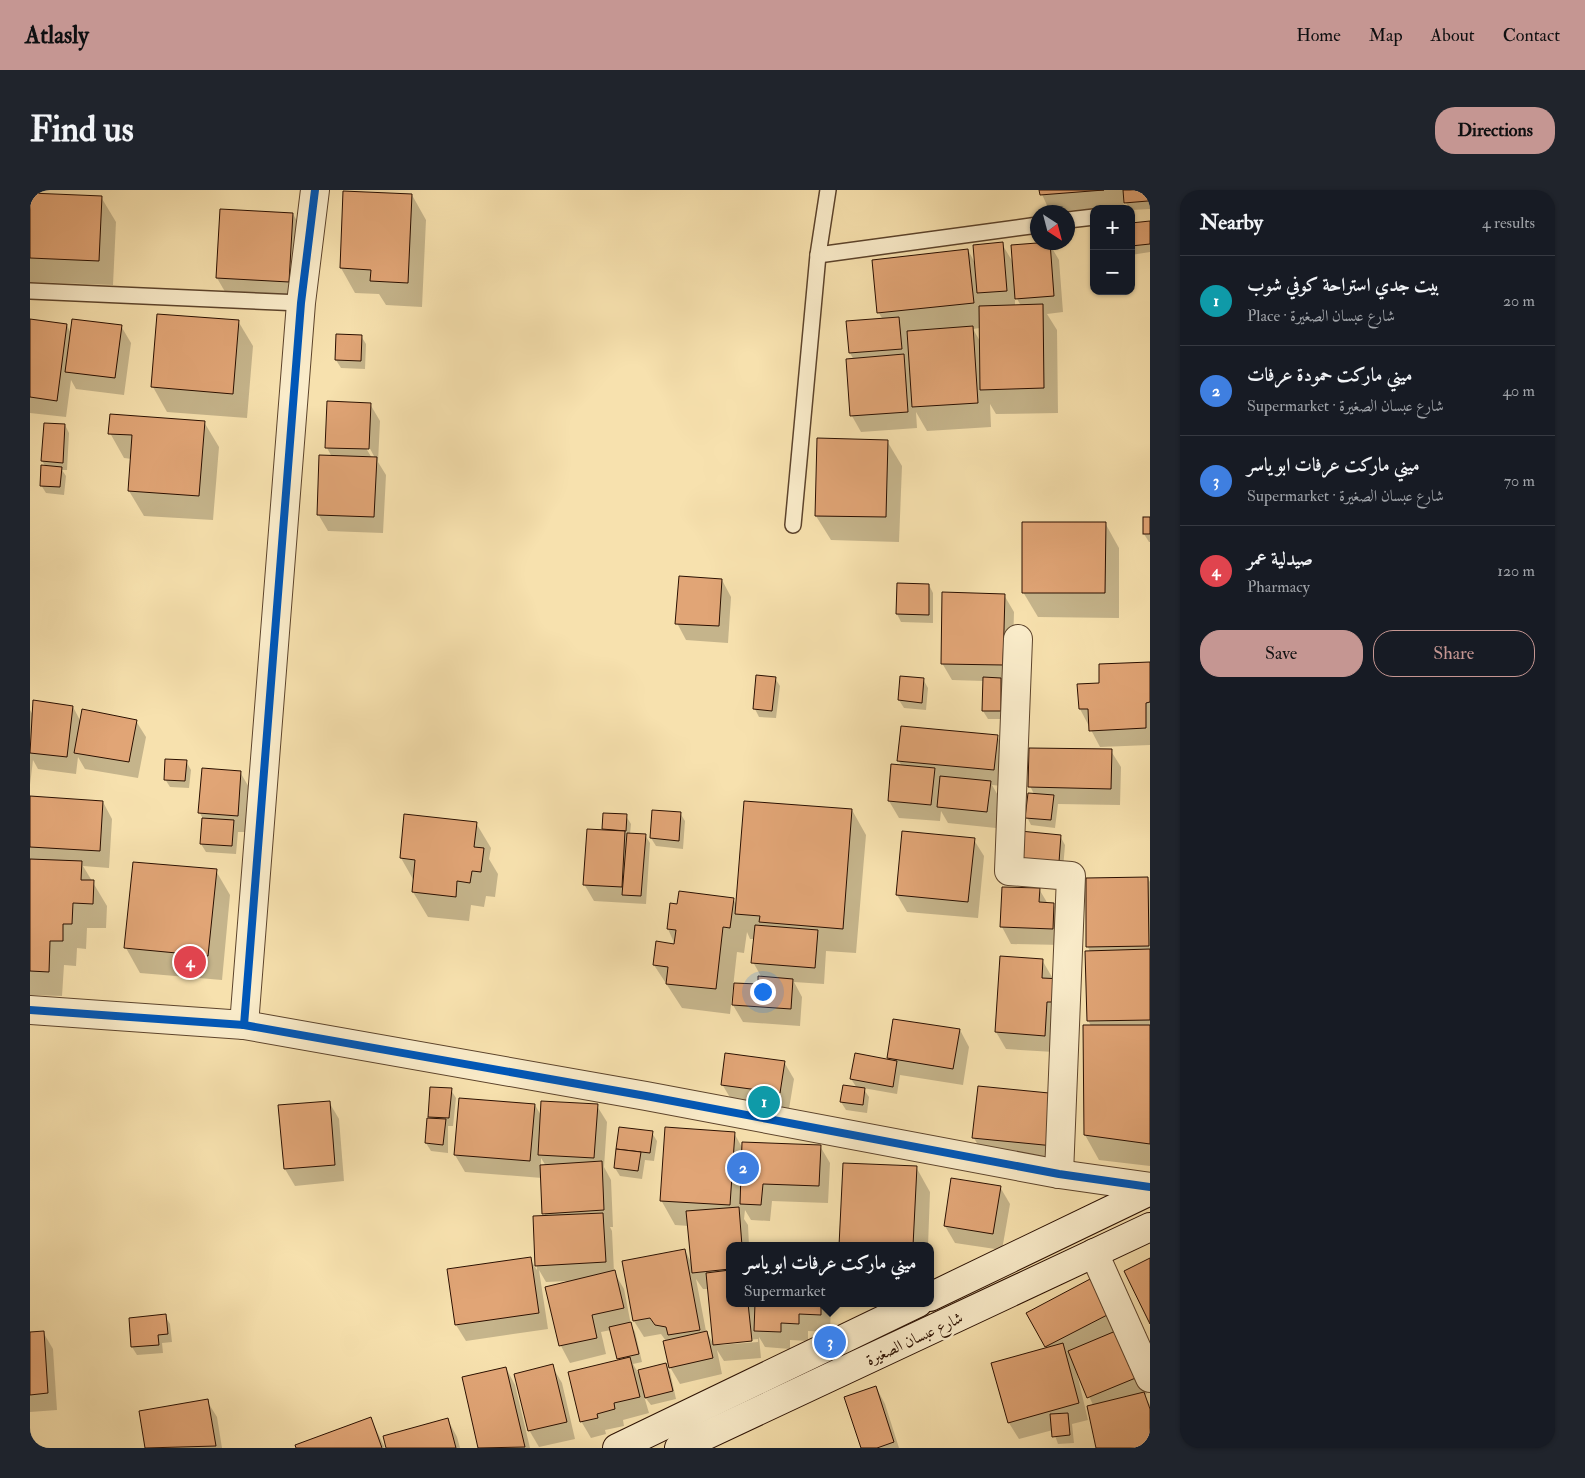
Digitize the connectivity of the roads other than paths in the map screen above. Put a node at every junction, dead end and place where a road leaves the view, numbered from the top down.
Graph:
1 (315, 190) edge
2 (828, 190) edge
3 (1090, 217) edge
4 (1075, 219) edge
5 (1030, 225) edge
6 (818, 255) junction
7 (30, 291) edge
8 (302, 303) junction
9 (794, 525) dead end
10 (1018, 639) dead end
11 (30, 1010) edge
12 (244, 1025) junction
13 (1059, 1174) junction
14 (1150, 1187) edge
15 (1150, 1192) edge
16 (1150, 1227) edge
17 (1094, 1253) junction
18 (934, 1295) edge
19 (910, 1307) edge
20 (1150, 1378) edge
21 (617, 1448) edge
22 (679, 1448) edge

1 - 8 street
2 - 6 lane
3 - 4 lane
5 - 6 lane
6 - 9 lane
7 - 8 lane
8 - 12 street
10 - 13 street
11 - 12 street
12 - 13 street
13 - 14 street
15 - 18 street, شارع عبسان الصغيرة
16 - 17 street, شارع عبسان الصغيرة
17 - 20 street
17 - 22 street, شارع عبسان الصغيرة
19 - 21 street, شارع عبسان الصغيرة

